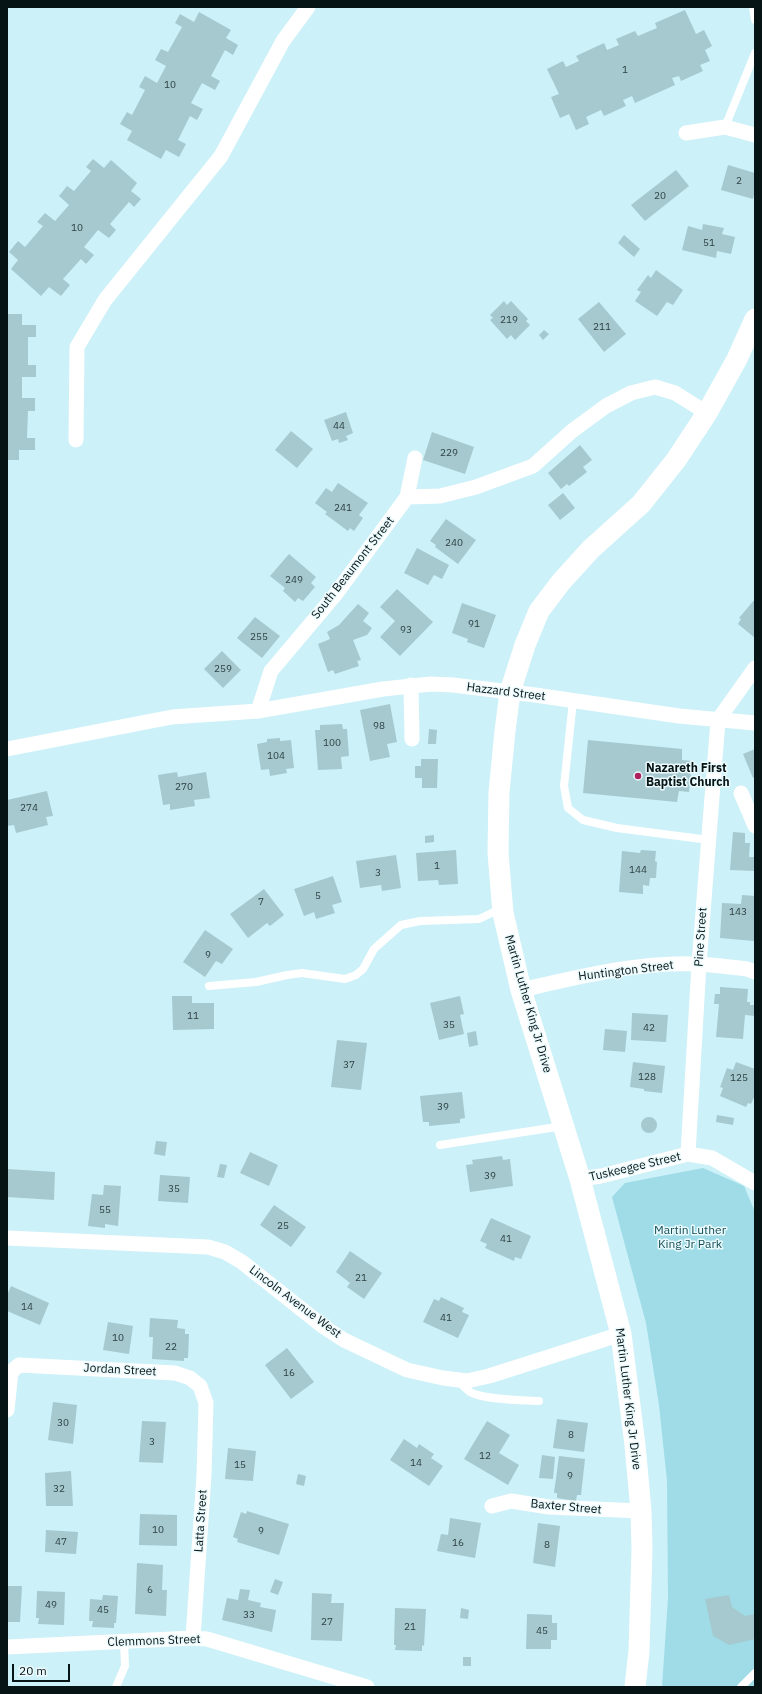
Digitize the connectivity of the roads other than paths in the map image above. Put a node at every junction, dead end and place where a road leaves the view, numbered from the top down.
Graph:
1 (308, 7) edge
2 (753, 7) edge
3 (755, 20) edge
4 (755, 53) edge
5 (725, 127) junction
6 (686, 133) dead end
7 (755, 135) edge
8 (755, 319) edge
9 (707, 413) junction
10 (76, 440) dead end
11 (415, 458) dead end
12 (406, 497) junction
13 (755, 668) edge
14 (411, 685) junction
15 (510, 692) junction
16 (573, 701) junction
17 (258, 711) junction
18 (718, 720) junction
19 (755, 723) edge
20 (412, 739) dead end
21 (7, 749) edge
22 (741, 793) dead end
23 (755, 826) edge
24 (709, 840) junction
25 (503, 907) junction
26 (699, 964) junction
27 (755, 972) edge
28 (209, 986) dead end
29 (522, 990) junction
30 (563, 1126) junction
31 (440, 1145) dead end
32 (688, 1154) junction
33 (580, 1179) junction
34 (755, 1183) edge
35 (7, 1238) edge
36 (621, 1334) junction
37 (458, 1380) junction
38 (539, 1401) dead end
39 (206, 1403) joint
40 (7, 1410) edge
41 (492, 1506) dead end
42 (641, 1511) junction
43 (193, 1638) junction
44 (124, 1642) junction
45 (7, 1647) edge
46 (755, 1673) edge
47 (116, 1687) edge
48 (367, 1687) edge
49 (635, 1687) edge
50 (741, 1687) edge

1 - 10 street
2 - 3 lane
4 - 5 lane
5 - 6 street
5 - 7 street
8 - 9 main road, Martin Luther King Jr Drive
9 - 12 street
9 - 15 main road, Martin Luther King Jr Drive
11 - 12 street
12 - 17 street, South Beaumont Street
13 - 18 street
14 - 15 street, Hazzard Street
14 - 17 street, Hazzard Street
14 - 20 street
15 - 16 street, Hazzard Street
15 - 25 main road, Martin Luther King Jr Drive
16 - 18 street, Hazzard Street
16 - 24 lane
17 - 21 street
18 - 19 street, Hazzard Street
18 - 24 street, Pine Street
22 - 23 street
24 - 26 street, Pine Street
25 - 28 lane
25 - 29 main road, Martin Luther King Jr Drive
26 - 27 street, Huntington Street
26 - 29 street, Huntington Street
26 - 32 street, Pine Street
29 - 30 main road, Martin Luther King Jr Drive
30 - 31 lane
30 - 33 main road, Martin Luther King Jr Drive
32 - 33 street, Tuskeegee Street
32 - 34 street, Tuskeegee Street
33 - 36 main road, Martin Luther King Jr Drive
35 - 37 street, Lincoln Avenue West
36 - 37 street, Lincoln Avenue West
36 - 42 main road, Martin Luther King Jr Drive
37 - 38 lane
39 - 40 street, Jordan Street
39 - 43 street, Latta Street
41 - 42 street, Baxter Street
42 - 49 main road, Martin Luther King Jr Drive
43 - 44 street, Clemmons Street
43 - 48 street, Clemmons Street
44 - 45 street, Clemmons Street
44 - 47 lane
46 - 50 lane

